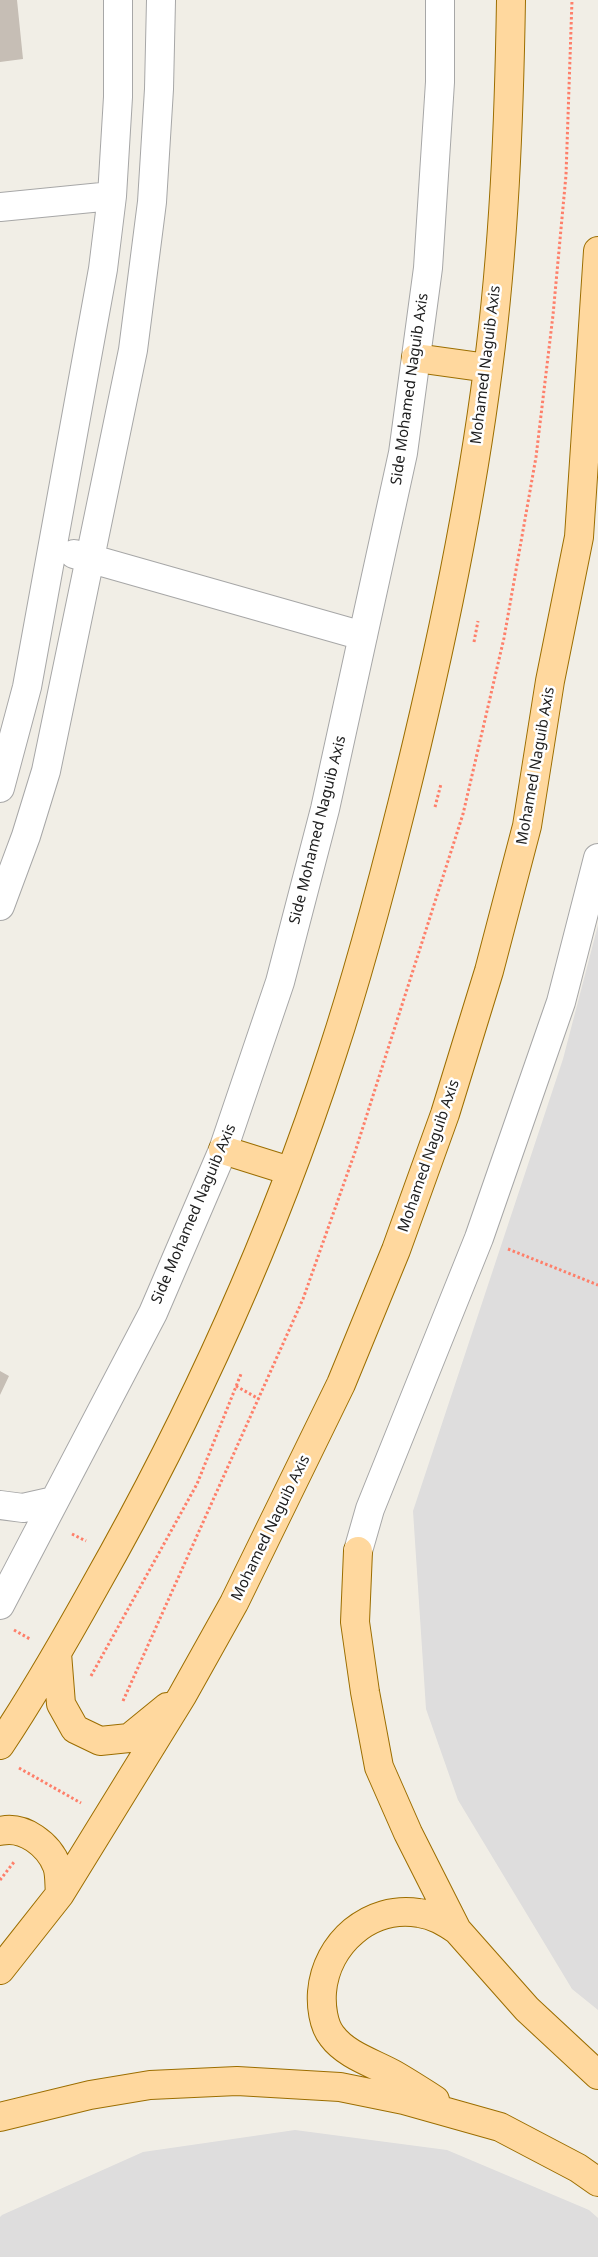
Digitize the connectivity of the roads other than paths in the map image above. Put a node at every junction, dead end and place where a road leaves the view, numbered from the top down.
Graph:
1 (118, 0) edge
2 (161, 0) edge
3 (440, 0) edge
4 (511, 0) edge
5 (115, 143) junction
6 (155, 144) junction
7 (112, 196) junction
8 (0, 207) edge
9 (598, 251) edge
10 (416, 358) junction
11 (488, 368) junction
12 (53, 549) junction
13 (91, 558) junction
14 (363, 636) junction
15 (0, 788) edge
16 (598, 858) edge
17 (0, 906) edge
18 (223, 1150) junction
19 (290, 1172) junction
20 (54, 1501) junction
21 (0, 1504) edge
22 (358, 1552) joint
23 (0, 1604) edge
24 (57, 1653) junction
25 (182, 1696) junction
26 (0, 1745) edge
27 (0, 1831) edge
28 (60, 1894) junction
29 (457, 1930) junction
30 (0, 1970) edge
31 (598, 2075) edge
32 (456, 2115) junction
33 (0, 2117) edge
34 (598, 2182) edge

1 - 5 street
2 - 6 street
3 - 10 street, Side Mohamed Naguib Axis
4 - 11 main road, Mohamed Naguib Axis
5 - 6 street
5 - 7 street
6 - 13 street
7 - 8 street
7 - 12 street
9 - 25 main road, Mohamed Naguib Axis
10 - 11 main road
10 - 14 street, Side Mohamed Naguib Axis
11 - 19 main road, Mohamed Naguib Axis
12 - 13 street
12 - 15 street
13 - 14 street
13 - 17 street
14 - 18 street, Side Mohamed Naguib Axis
16 - 22 street
18 - 19 main road
18 - 20 street, Side Mohamed Naguib Axis
19 - 24 main road, Mohamed Naguib Axis
20 - 21 street
20 - 23 street, Side Mohamed Naguib Axis
22 - 29 main road
24 - 25 main road
24 - 26 main road, Mohamed Naguib Axis
25 - 28 main road, Mohamed Naguib Axis
27 - 28 main road
28 - 30 main road, Mohamed Naguib Axis
29 - 31 main road
29 - 32 main road
32 - 33 main road
32 - 34 main road

